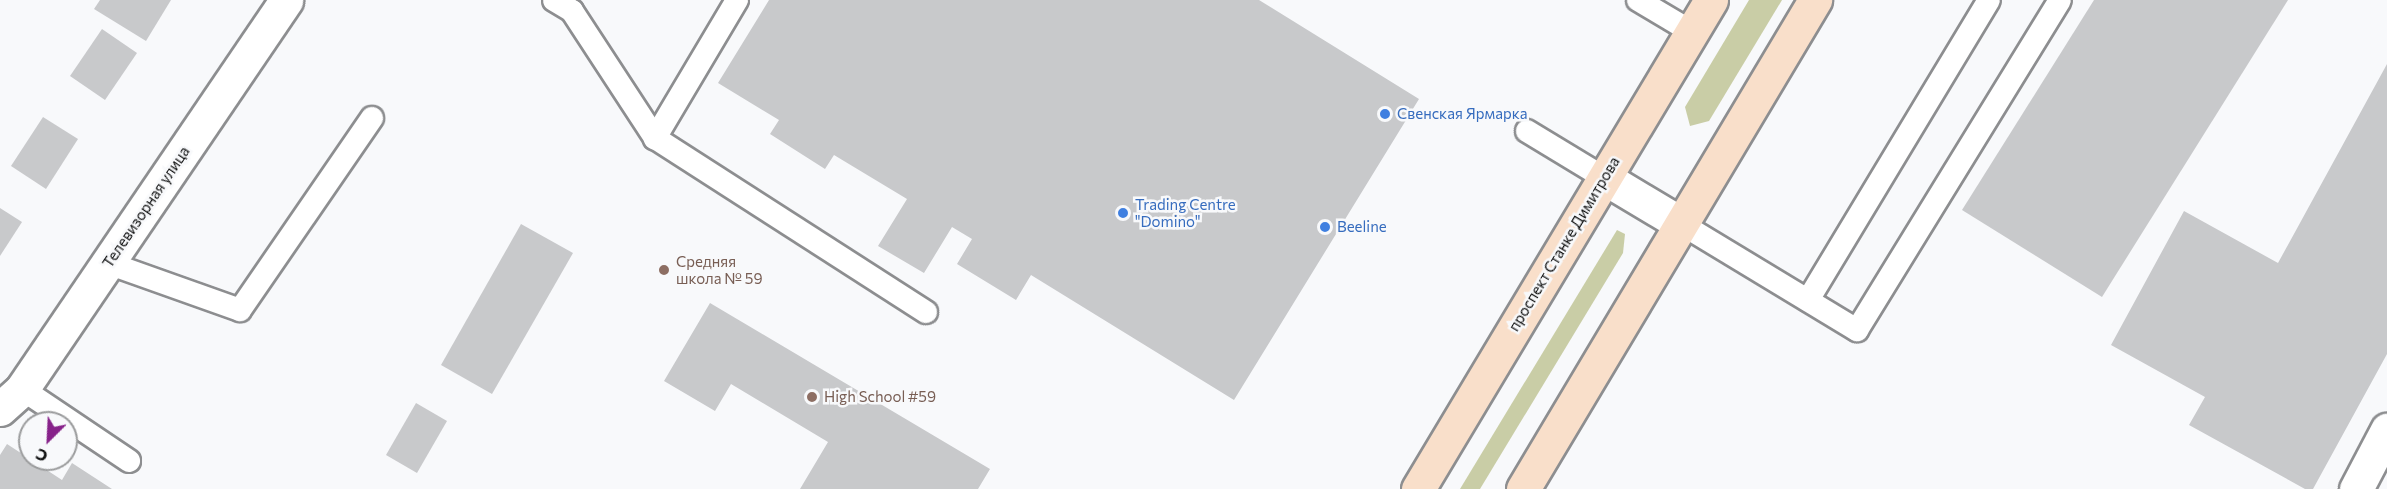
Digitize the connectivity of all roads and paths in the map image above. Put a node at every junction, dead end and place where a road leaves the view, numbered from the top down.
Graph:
1 (286, 0) edge
2 (554, 0) edge
3 (736, 0) edge
4 (1638, 0) edge
5 (1711, 0) edge
6 (1815, 0) edge
7 (1989, 0) edge
8 (2060, 0) edge
9 (1692, 32) junction
10 (372, 118) dead end
11 (1527, 131) dead end
12 (655, 138) junction
13 (1604, 177) junction
14 (1680, 223) junction
15 (108, 263) junction
16 (1808, 300) junction
17 (926, 312) dead end
18 (11, 399) edge
19 (2387, 430) edge
20 (129, 461) dead end
21 (1418, 489) edge
22 (1523, 489) edge
23 (2356, 489) edge

1 - 15 street, Телевизорная улица
2 - 12 lane
3 - 12 lane
4 - 9 lane
5 - 9 main road, проспект Станке Димитрова
6 - 14 main road
7 - 16 lane
8 - 16 lane
9 - 13 main road, проспект Станке Димитрова
10 - 15 lane
11 - 13 lane
12 - 17 lane
13 - 14 street
13 - 21 main road, проспект Станке Димитрова
14 - 16 lane
14 - 22 main road
15 - 18 street, Телевизорная улица
18 - 20 lane
19 - 23 street

